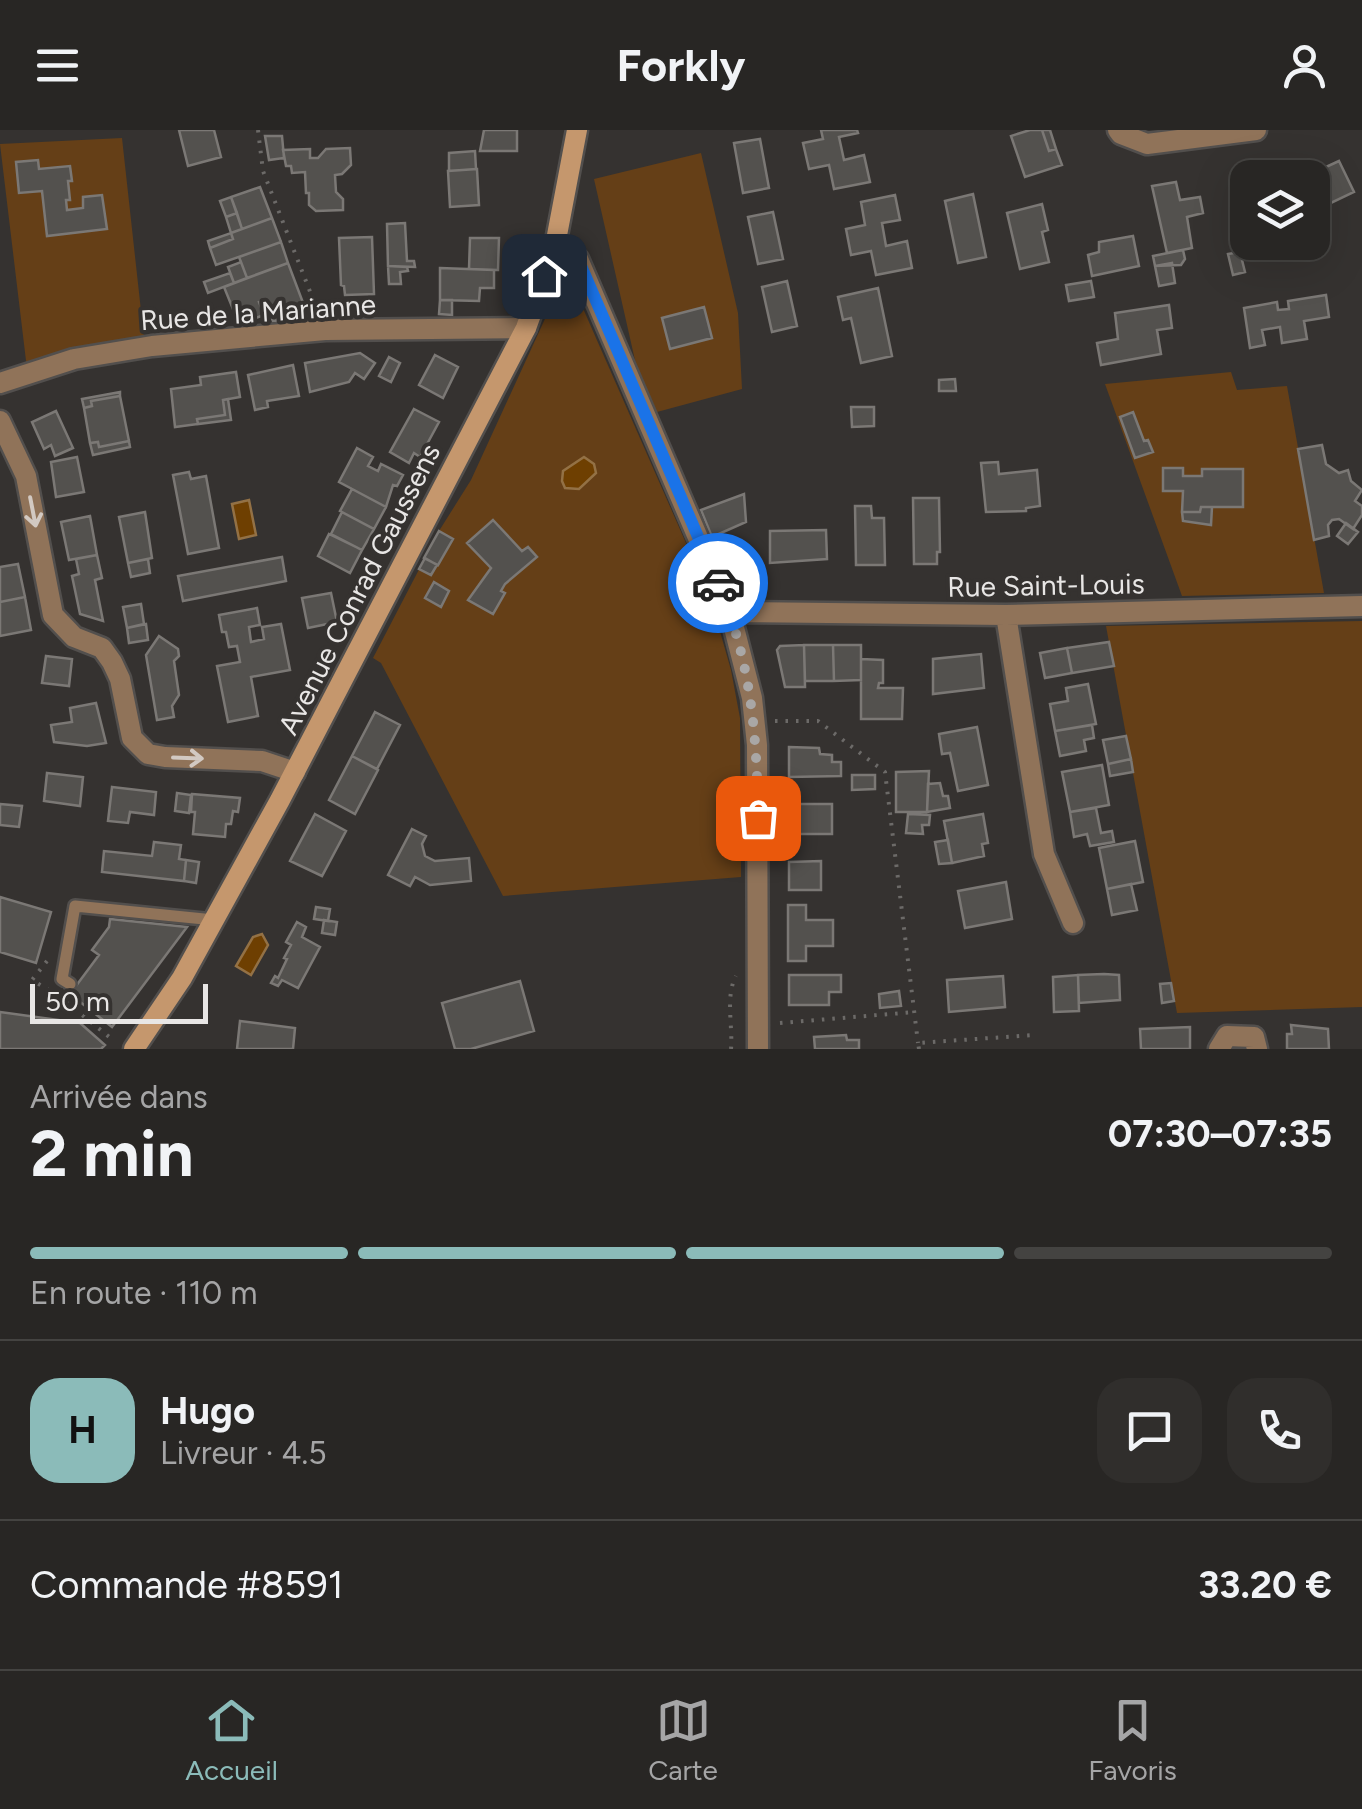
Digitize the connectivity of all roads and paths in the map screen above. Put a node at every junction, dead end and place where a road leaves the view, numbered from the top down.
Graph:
1 (258, 130) edge
2 (577, 130) edge
3 (1118, 130) edge
4 (1256, 130) edge
5 (554, 250) junction
6 (526, 328) junction
7 (326, 330) junction
8 (0, 383) edge
9 (0, 421) edge
10 (1362, 606) edge
11 (730, 612) junction
12 (1006, 615) junction
13 (755, 721) junction
14 (294, 772) junction
15 (214, 920) junction
16 (1073, 923) dead end
17 (70, 984) dead end
18 (914, 1012) junction
19 (757, 1018) junction
20 (1034, 1035) dead end
21 (919, 1046) edge
22 (134, 1049) edge
23 (758, 1049) edge
24 (1219, 1049) edge
25 (1256, 1049) edge

1 - 7 path
2 - 5 street, Avenue Conrad Gaussens
3 - 4 street
5 - 6 street, Avenue Conrad Gaussens
5 - 11 street
6 - 7 street, Rue de la Marianne
6 - 14 street, Avenue Conrad Gaussens
7 - 8 street, Rue de la Marianne
9 -> 14 street
10 - 12 street, Rue Saint-Louis
11 - 12 street, Rue Saint-Louis
11 - 13 street
12 - 16 street
13 - 18 path
13 - 19 street
14 - 15 street, Avenue Conrad Gaussens
15 - 17 lane
15 - 22 street, Avenue Conrad Gaussens
18 - 19 path
18 - 21 path
19 - 23 street
20 - 21 path
24 - 25 street

